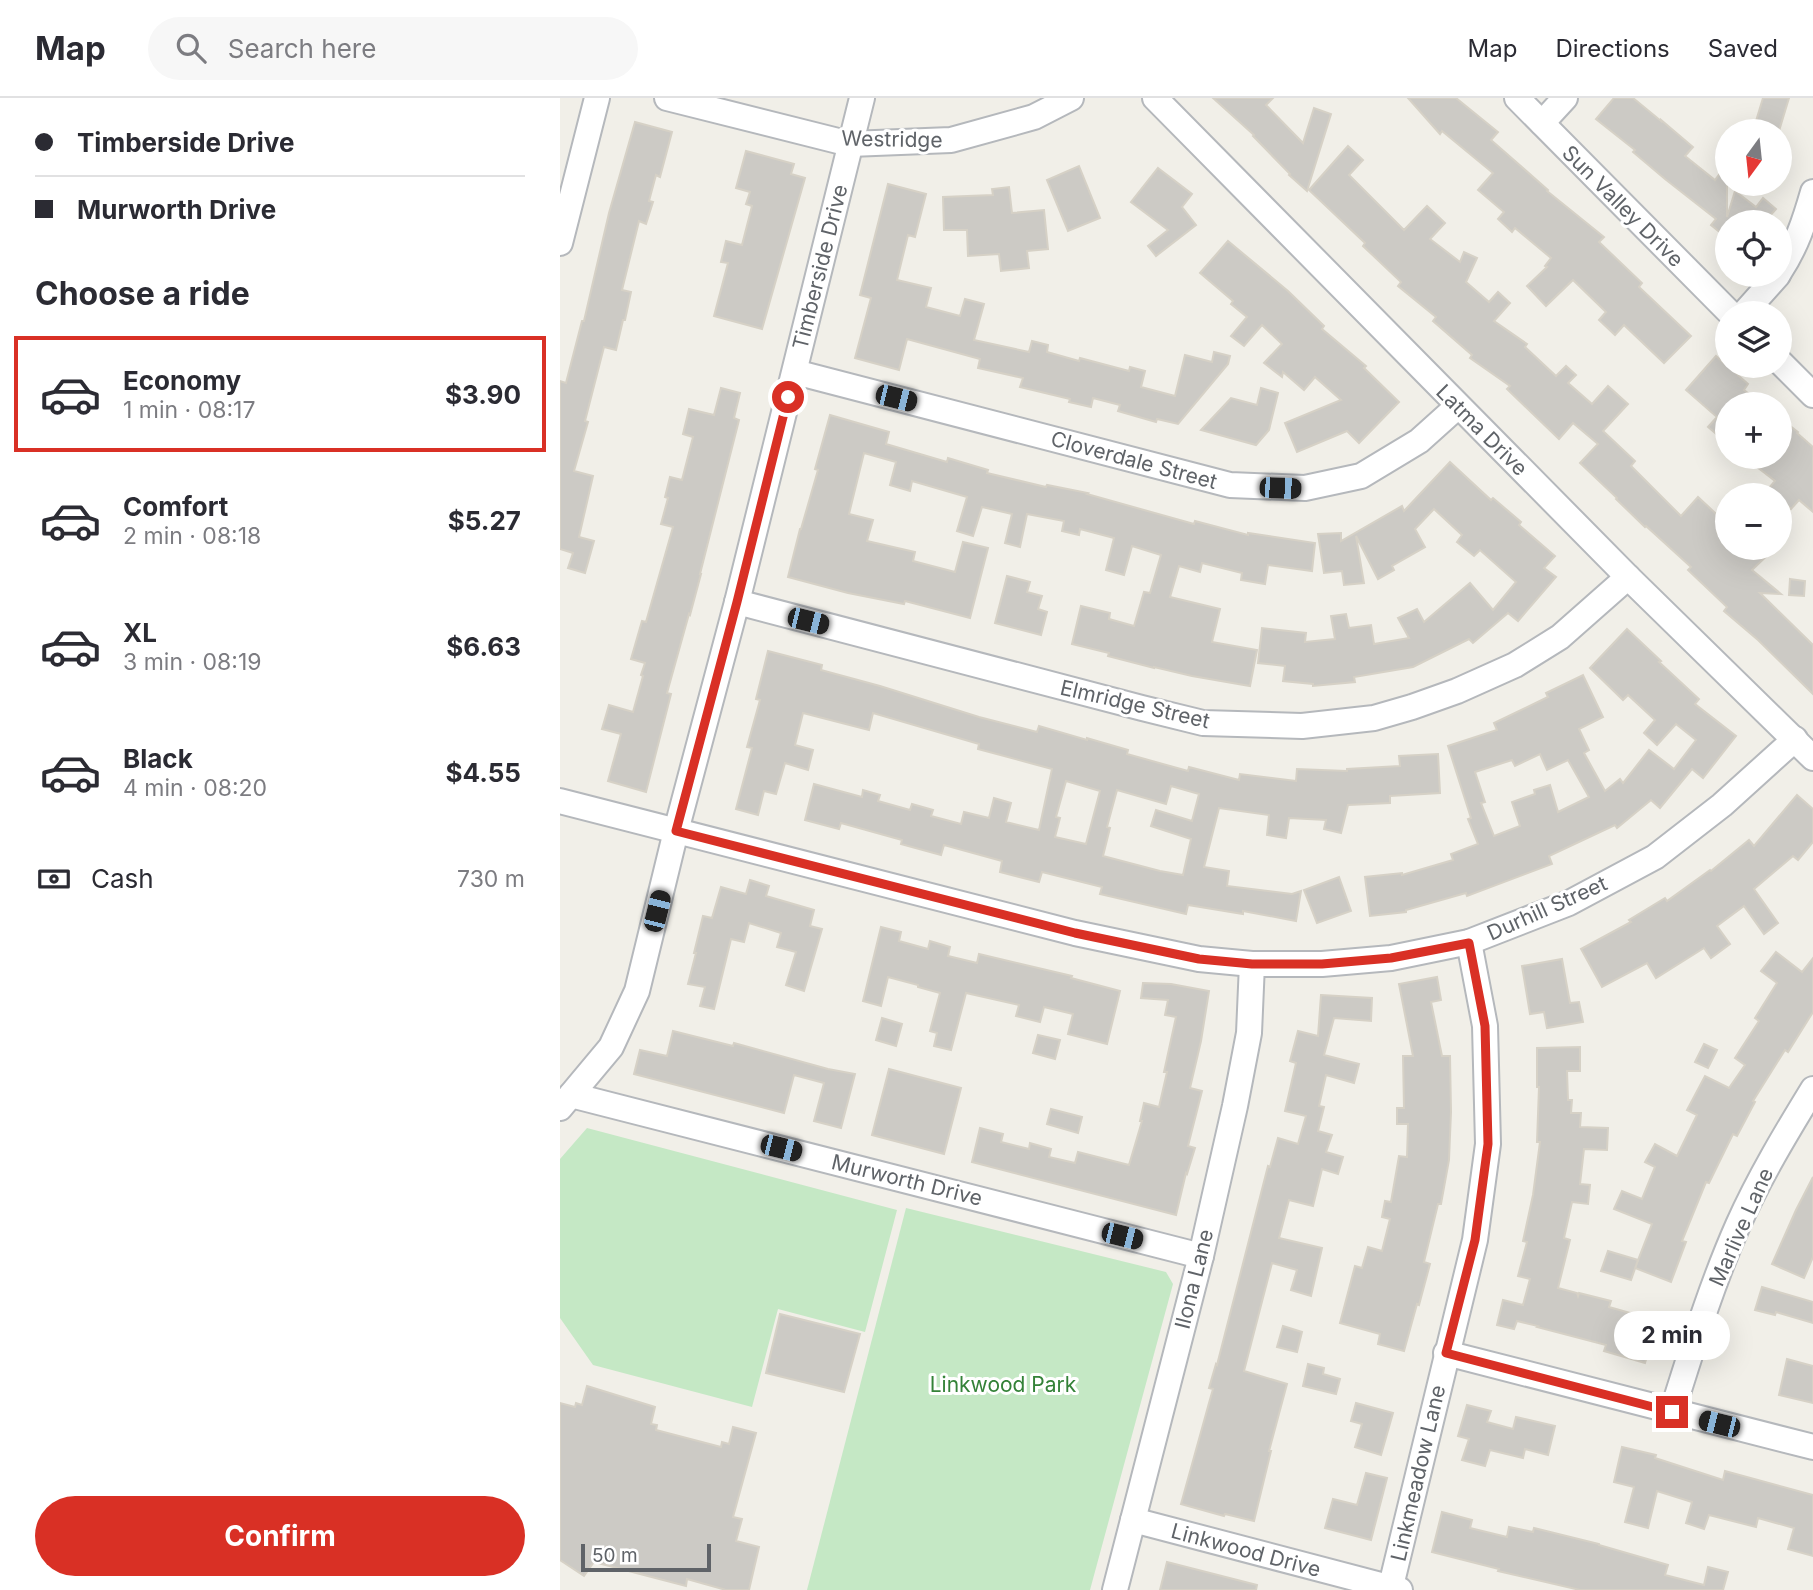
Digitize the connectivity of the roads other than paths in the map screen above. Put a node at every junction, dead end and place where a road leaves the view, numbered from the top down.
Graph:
1 (597, 98) edge
2 (667, 98) edge
3 (862, 98) edge
4 (1071, 98) edge
5 (1155, 98) edge
6 (1517, 98) edge
7 (1565, 98) edge
8 (1542, 124) junction
9 (850, 144) junction
10 (1813, 192) edge
11 (560, 243) edge
12 (1792, 250) edge
13 (1767, 287) edge
14 (1718, 301) edge
15 (1754, 301) edge
16 (795, 372) junction
17 (1792, 374) edge
18 (1813, 395) edge
19 (1458, 407) junction
20 (1628, 577) junction
21 (737, 602) junction
22 (1795, 739) junction
23 (1813, 758) edge
24 (560, 801) edge
25 (676, 831) junction
26 (1469, 943) junction
27 (1252, 964) junction
28 (1813, 1089) edge
29 (566, 1101) edge
30 (1201, 1256) junction
31 (1446, 1353) junction
32 (1672, 1412) junction
33 (1813, 1447) edge
34 (1133, 1520) junction
35 (1394, 1589) edge
36 (1115, 1590) edge

1 - 11 street
2 - 9 street, Westridge
3 - 9 street, Timberside Drive
4 - 9 street, Westridge
5 - 19 street, Latma Drive
6 - 8 street, Sun Valley Drive
7 - 8 street
8 - 14 street, Sun Valley Drive
9 - 16 street, Timberside Drive
10 - 12 street
13 - 15 street
16 - 19 street, Cloverdale Street
16 - 21 street, Timberside Drive
17 - 18 street
19 - 20 street, Latma Drive
20 - 21 street, Elmridge Street
20 - 22 street, Latma Drive
21 - 25 street, Timberside Drive
22 - 23 street, Latma Drive
22 - 26 street, Durhill Street
24 - 25 street, Durhill Street
25 - 27 street, Durhill Street
25 - 29 street, Timberside Drive
26 - 27 street, Durhill Street
26 - 31 street, Linkmeadow Lane
27 - 30 street, Ilona Lane
28 - 32 street, Marlive Lane
29 - 30 street, Murworth Drive
30 - 34 street, Ilona Lane
31 - 32 street
31 - 35 street, Linkmeadow Lane
32 - 33 street
34 - 35 street, Linkwood Drive
34 - 36 street, Ilona Lane

